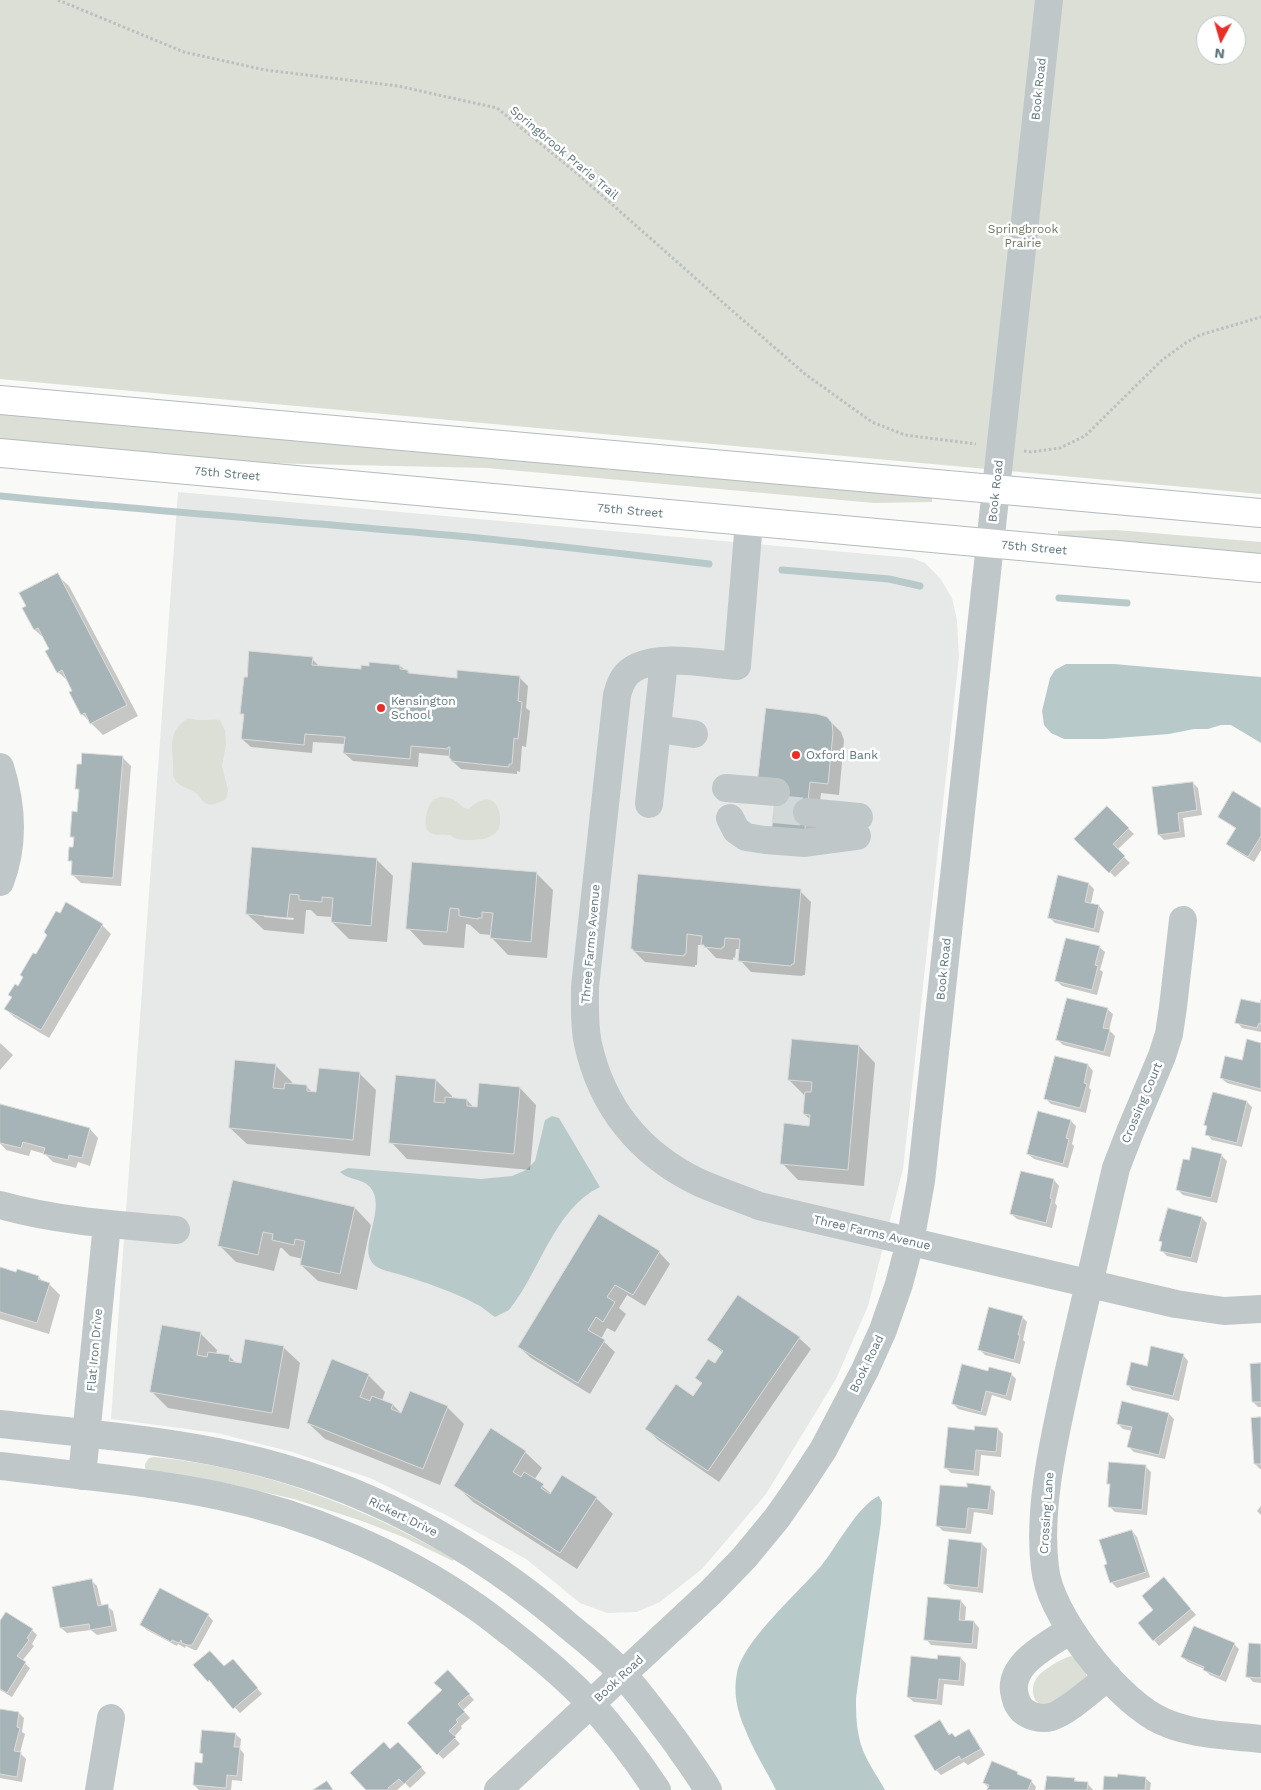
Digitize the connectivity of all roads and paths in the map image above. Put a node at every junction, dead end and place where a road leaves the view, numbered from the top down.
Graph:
1 (58, 0) edge
2 (1049, 0) edge
3 (1261, 317) edge
4 (0, 400) edge
5 (965, 442) dead end
6 (1031, 452) dead end
7 (0, 453) edge
8 (995, 489) junction
9 (1261, 513) edge
10 (749, 522) junction
11 (990, 544) junction
12 (1261, 568) edge
13 (664, 661) junction
14 (657, 729) junction
15 (694, 734) dead end
16 (0, 766) edge
17 (649, 804) dead end
18 (774, 808) tunnel mouth
19 (859, 817) junction
20 (0, 882) edge
21 (1183, 920) dead end
22 (0, 1204) edge
23 (106, 1224) junction
24 (176, 1230) dead end
25 (910, 1242) junction
26 (1090, 1284) junction
27 (1261, 1309) edge
28 (0, 1424) edge
29 (88, 1434) junction
30 (0, 1466) edge
31 (82, 1476) junction
32 (1070, 1630) junction
33 (623, 1675) junction
34 (1108, 1677) junction
35 (591, 1704) junction
36 (111, 1718) dead end
37 (1261, 1739) edge
38 (99, 1790) edge
39 (498, 1790) edge
40 (657, 1790) edge
41 (708, 1790) edge

1 - 5 path, Springbrook Prarie Trail
2 - 8 street, Book Road
3 - 6 path
4 - 8 main road
7 - 10 main road, 75th Street
8 - 9 main road
8 - 11 street, Book Road
10 - 11 main road, 75th Street
10 - 13 street, Three Farms Avenue
11 - 12 main road, 75th Street
11 - 25 street, Book Road
13 - 14 street
13 - 25 street, Three Farms Avenue
14 - 15 street
14 - 17 street
16 - 20 street
18 - 19 street
19 - 19 street
21 - 26 street, Crossing Court
22 - 23 street
23 - 24 street
23 - 29 street, Flat Iron Drive
25 - 26 street, Three Farms Avenue
25 - 33 street, Book Road
26 - 27 street, Three Farms Avenue
26 - 32 street, Crossing Lane
28 - 29 street, Rickert Drive
29 - 31 street, Flat Iron Drive
29 - 33 street, Rickert Drive
30 - 31 street
31 - 35 street
32 - 34 street, Crossing Lane
32 - 34 street
33 - 35 street, Book Road
33 - 41 street, Rickert Drive
34 - 37 street, Crossing Lane
35 - 39 street, Book Road
35 - 40 street
36 - 38 street

